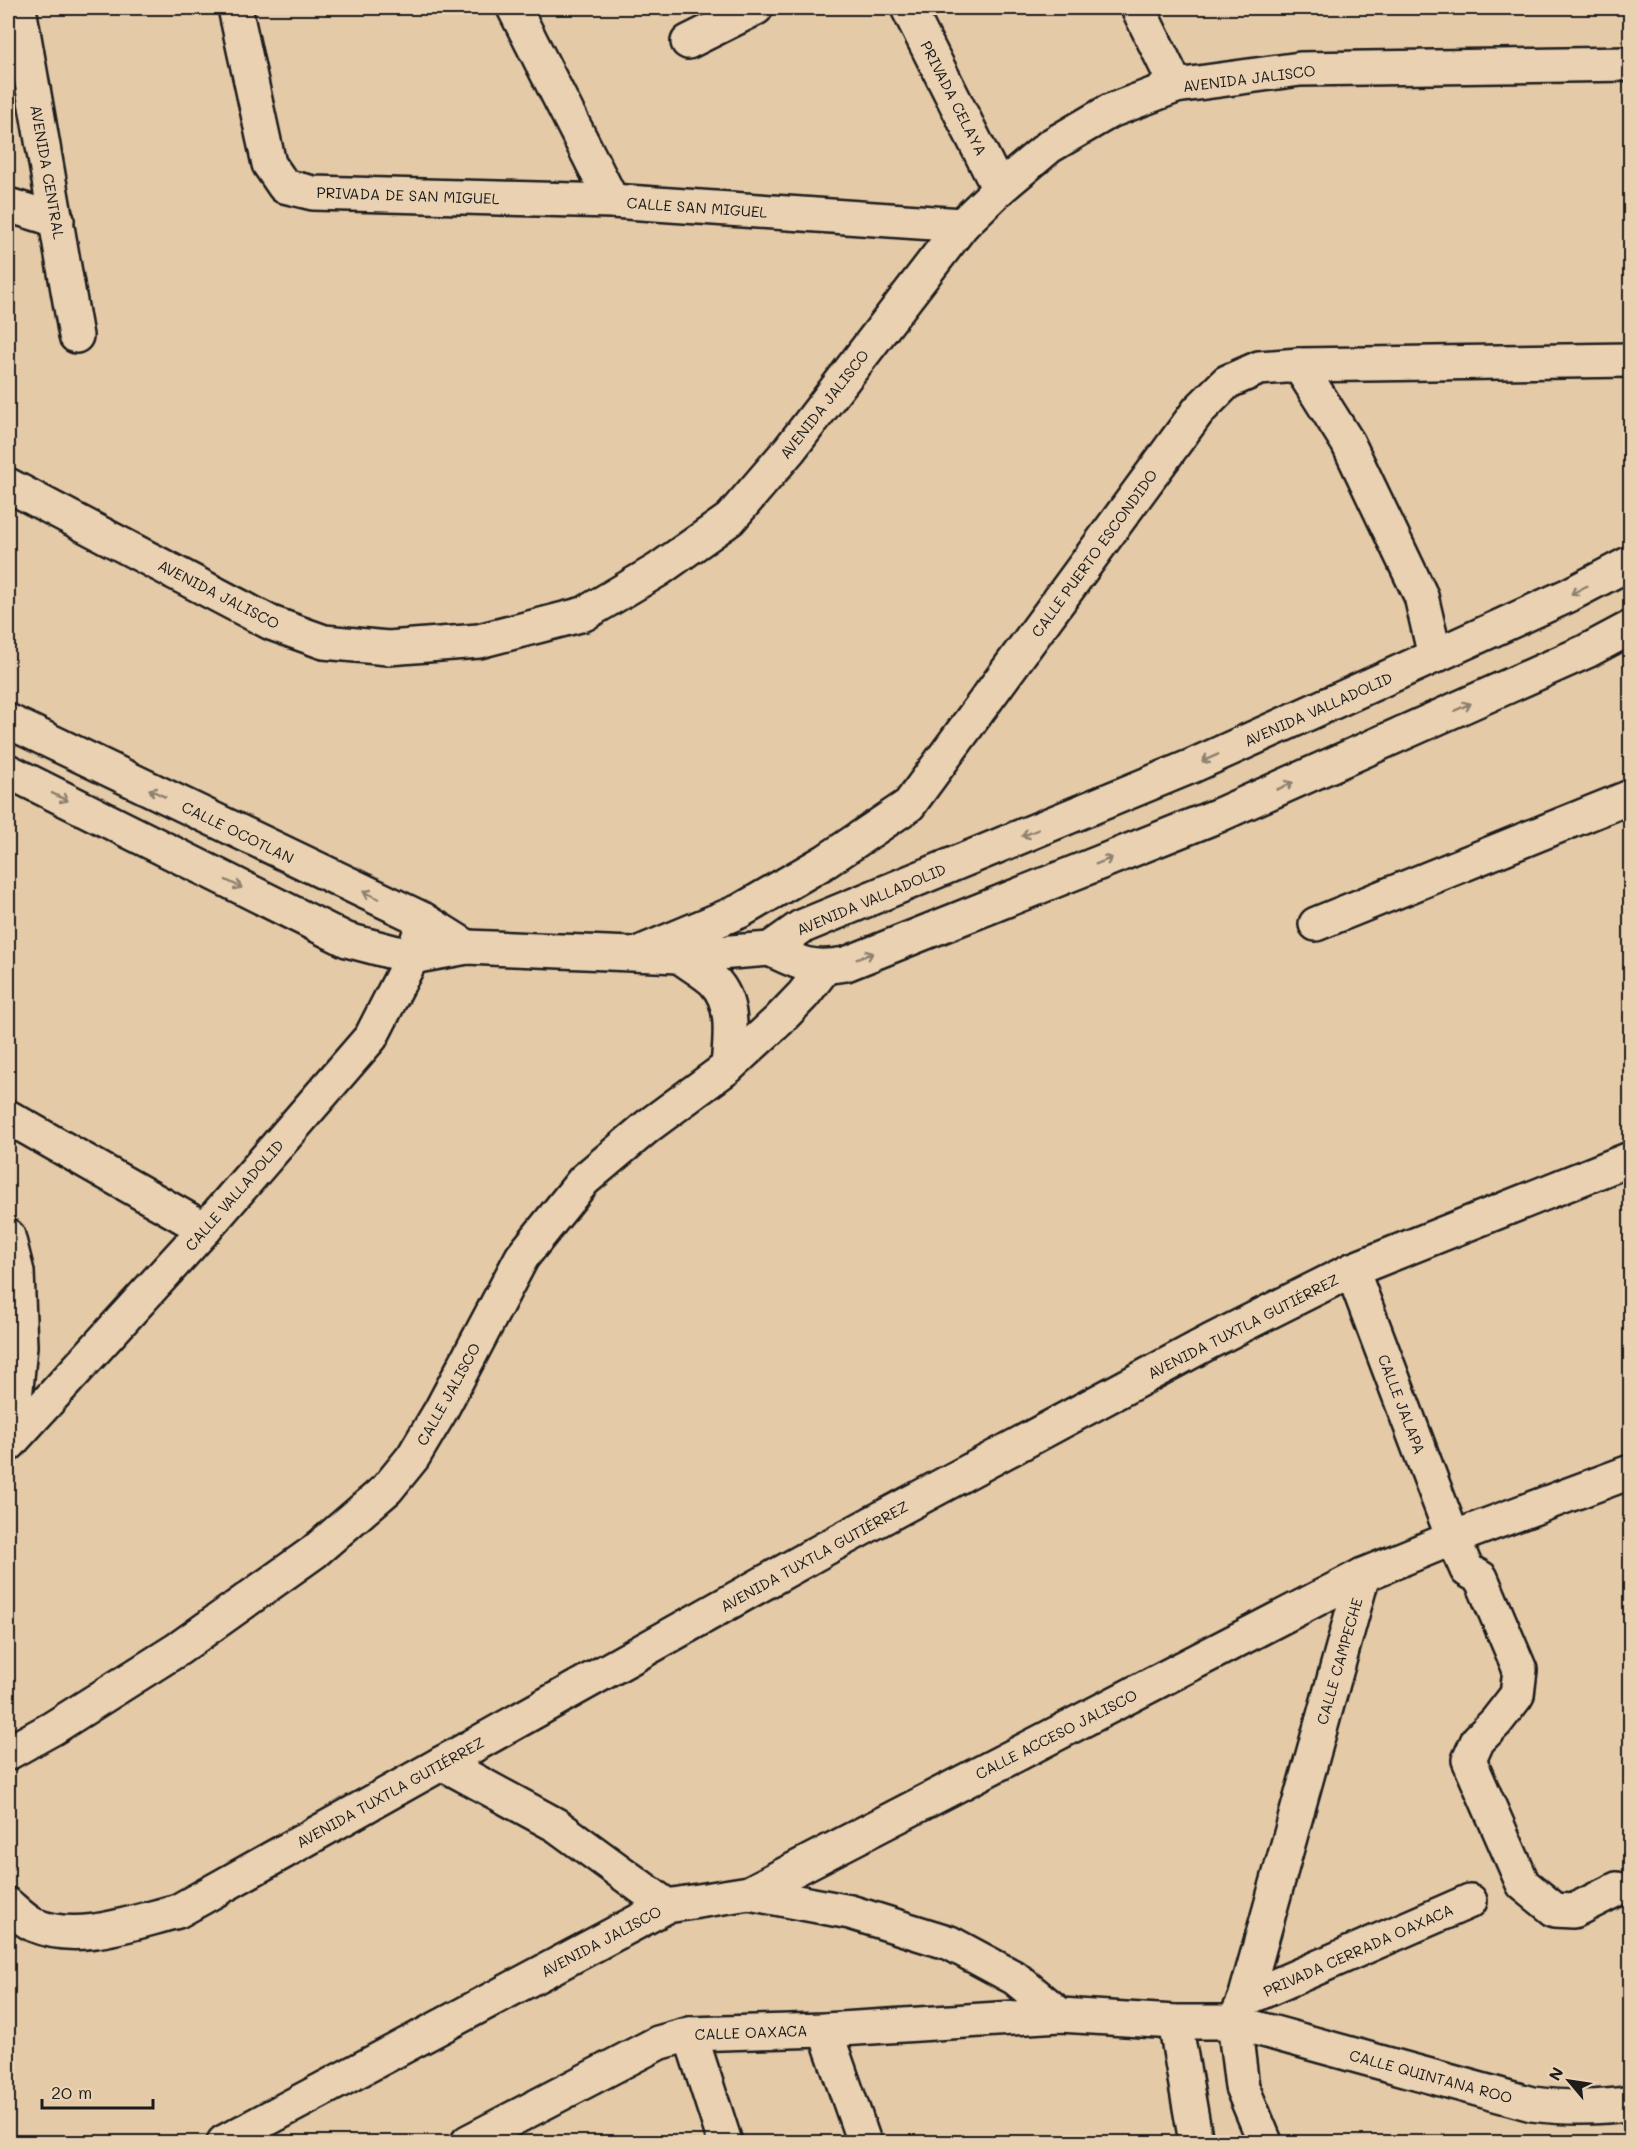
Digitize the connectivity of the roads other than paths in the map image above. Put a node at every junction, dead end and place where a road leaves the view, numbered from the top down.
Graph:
1 (19, 8) edge
2 (235, 8) edge
3 (514, 8) edge
4 (756, 8) edge
5 (908, 8) edge
6 (1138, 8) edge
7 (688, 42) dead end
8 (1630, 64) edge
9 (1176, 86) junction
10 (999, 189) junction
11 (612, 201) junction
12 (8, 205) edge
13 (57, 220) junction
14 (962, 225) junction
15 (76, 336) dead end
16 (1630, 360) edge
17 (1299, 365) junction
18 (8, 484) edge
19 (1630, 563) edge
20 (1630, 628) edge
21 (1435, 656) junction
22 (8, 722) edge
23 (8, 771) edge
24 (1630, 797) edge
25 (424, 920) junction
26 (1316, 924) dead end
27 (467, 947) junction
28 (770, 949) junction
29 (637, 954) junction
30 (679, 956) junction
31 (412, 957) junction
32 (824, 968) junction
33 (728, 1067) junction
34 (8, 1117) edge
35 (1630, 1159) edge
36 (205, 1228) junction
37 (8, 1236) edge
38 (1352, 1270) junction
39 (9, 1443) edge
40 (1630, 1472) edge
41 (1453, 1538) junction
42 (1363, 1575) junction
43 (8, 1753) edge
44 (442, 1763) junction
45 (1617, 1889) dead end
46 (749, 1893) junction
47 (1470, 1900) dead end
48 (8, 1905) edge
49 (667, 1906) junction
50 (1239, 2010) junction
51 (1060, 2015) junction
52 (1174, 2022) junction
53 (825, 2030) junction
54 (690, 2034) junction
55 (1630, 2103) edge
56 (224, 2142) edge
57 (468, 2142) edge
58 (725, 2142) edge
59 (864, 2142) edge
60 (1196, 2142) edge
61 (1265, 2142) edge

1 - 13 street, AVENIDA CENTRAL
2 - 11 street, PRIVADA DE SAN MIGUEL
3 - 11 street, CALLE SAN MIGUEL
4 - 7 street
5 - 10 street, PRIVADA CELAYA
6 - 9 street
8 - 9 street, AVENIDA JALISCO
9 - 10 street, AVENIDA JALISCO
10 - 14 street, AVENIDA JALISCO
11 - 14 street, CALLE SAN MIGUEL
12 - 13 street
13 - 15 street, AVENIDA CENTRAL
14 - 18 street, AVENIDA JALISCO
16 - 17 street, CALLE PUERTO ESCONDIDO
17 - 21 street
17 - 29 street, CALLE PUERTO ESCONDIDO
19 -> 21 street, AVENIDA VALLADOLID
32 -> 20 street
21 -> 28 street, AVENIDA VALLADOLID
25 -> 22 street, CALLE OCOTLAN
23 -> 31 street, CALLE OCOTLAN
24 - 26 street
25 - 27 street, CALLE OCOTLAN
25 - 31 street, CALLE VALLADOLID
27 - 29 street, CALLE OCOTLAN
27 - 31 street, CALLE OCOTLAN
28 - 30 street, CALLE OCOTLAN
28 - 32 street
29 - 30 street, CALLE OCOTLAN
30 - 33 street
31 - 36 street, CALLE VALLADOLID
32 - 33 street, CALLE JALISCO
33 - 43 street, CALLE JALISCO
34 - 36 street
35 - 38 street, AVENIDA TUXTLA GUTIÉRREZ
36 - 39 street, CALLE VALLADOLID
37 - 39 street
38 - 41 street, CALLE JALAPA
38 - 44 street, AVENIDA TUXTLA GUTIÉRREZ
40 - 41 street
41 - 42 street
41 - 45 street, CALLE JALAPA
42 - 46 street, CALLE ACCESO JALISCO
42 - 50 street, CALLE CAMPECHE
44 - 48 street, AVENIDA TUXTLA GUTIÉRREZ
44 - 49 street
46 - 49 street, AVENIDA JALISCO
46 - 51 street, AVENIDA JALISCO
47 - 50 street, PRIVADA CERRADA OAXACA
49 - 56 street, AVENIDA JALISCO
50 - 52 street
50 - 55 street, CALLE QUINTANA ROO
50 - 61 street
51 - 52 street
51 - 53 street, CALLE OAXACA
52 - 60 street
53 - 54 street, CALLE OAXACA
53 - 59 street
54 - 57 street, CALLE OAXACA
54 - 58 street

